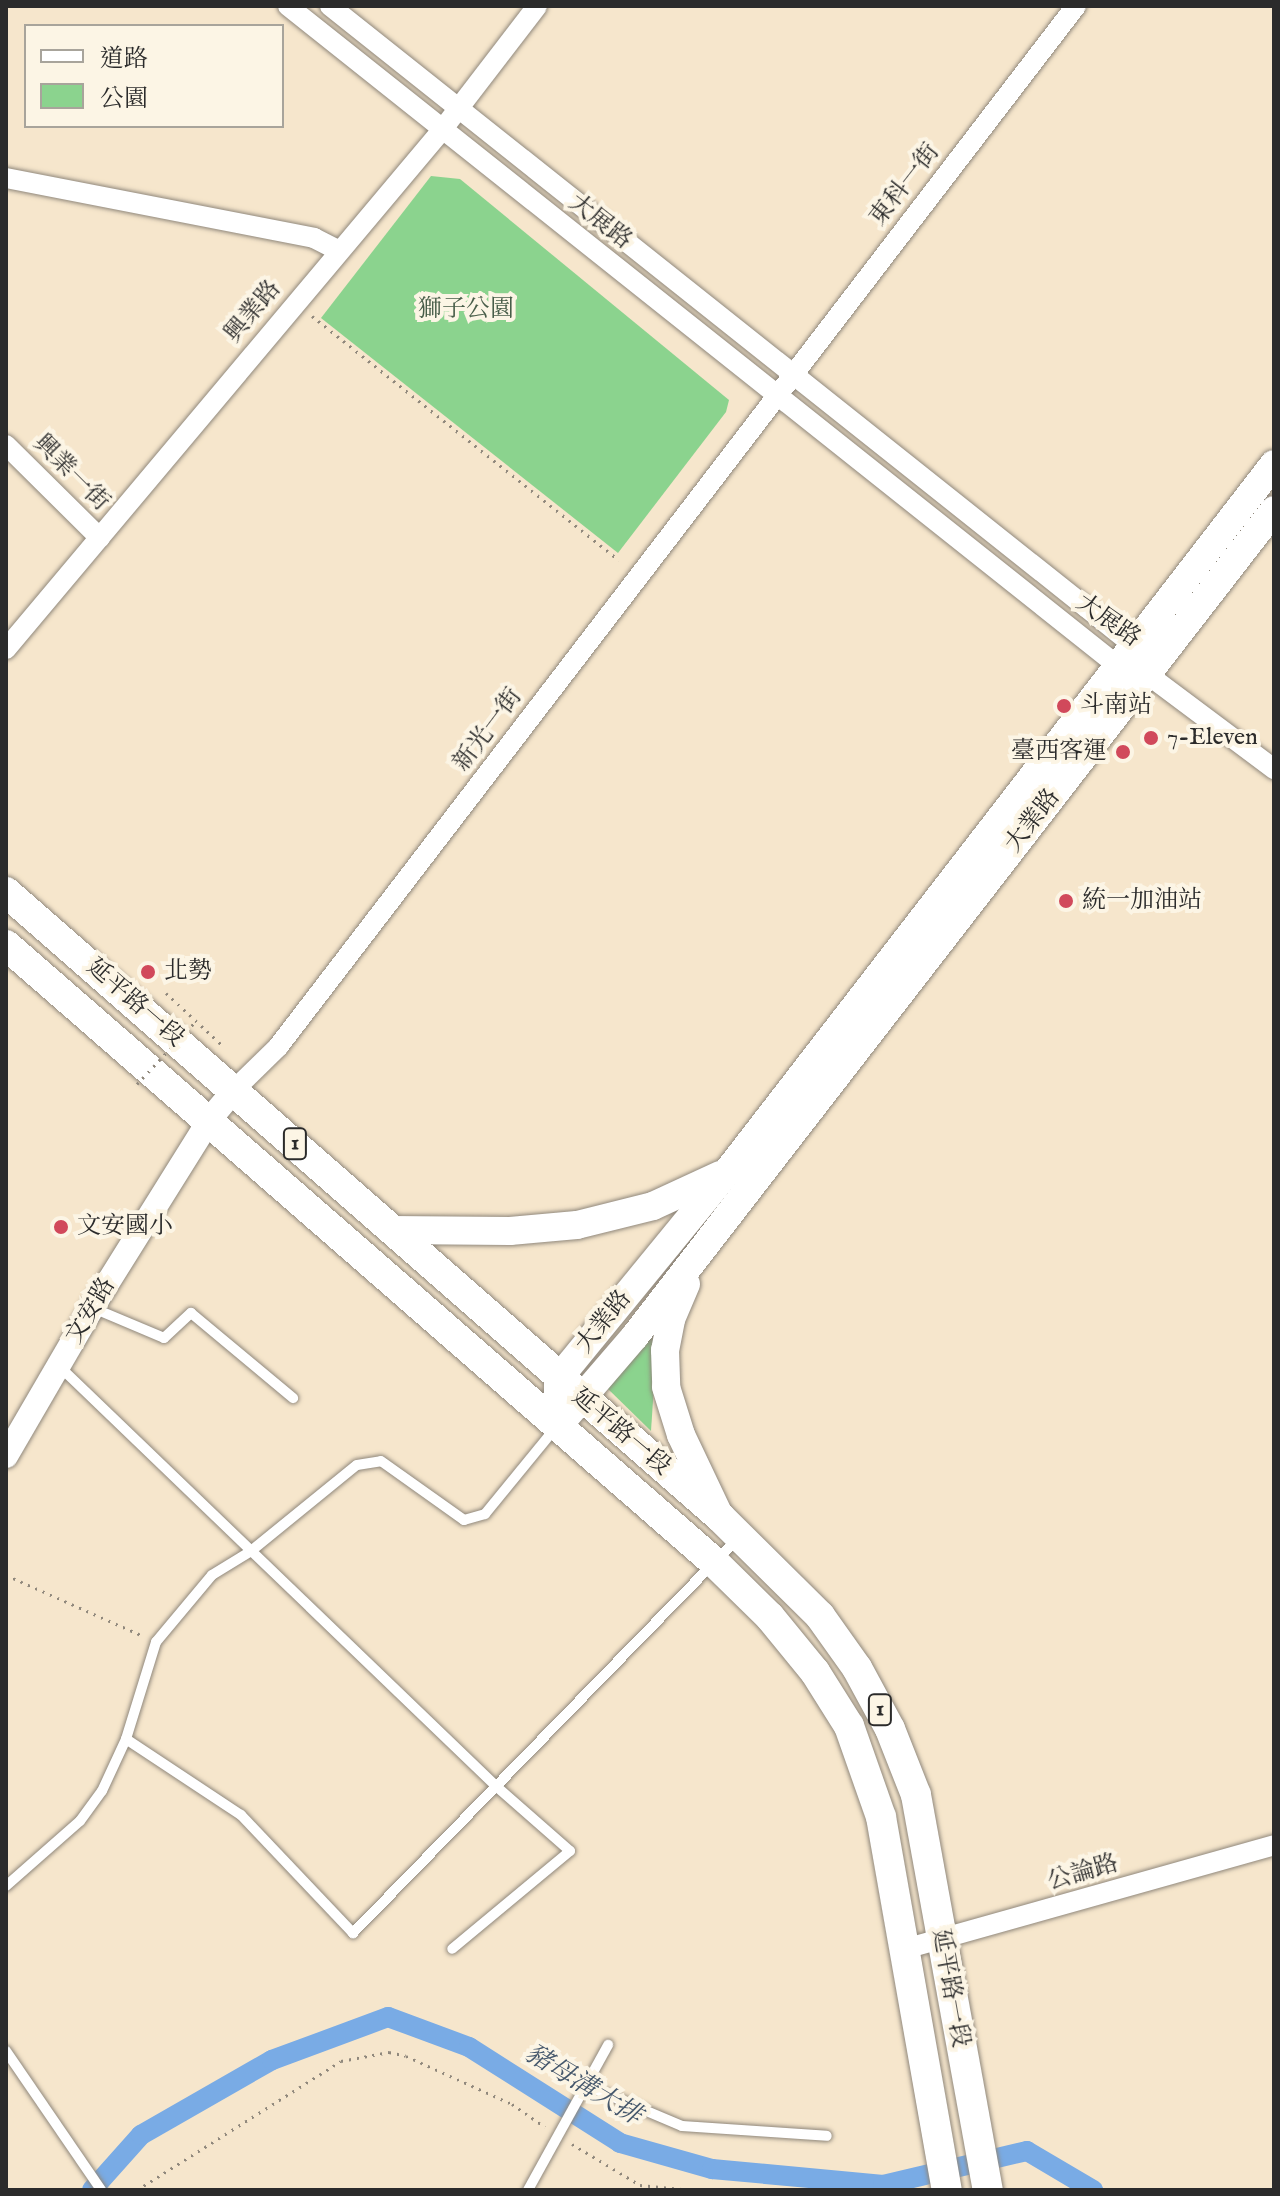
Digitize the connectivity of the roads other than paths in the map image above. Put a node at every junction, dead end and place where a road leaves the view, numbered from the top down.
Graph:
1 (288, 6) edge
2 (330, 6) edge
3 (537, 6) edge
4 (1076, 6) edge
5 (459, 109) junction
6 (442, 130) junction
7 (6, 178) edge
8 (338, 250) junction
9 (793, 373) junction
10 (776, 396) junction
11 (6, 445) edge
12 (1274, 464) edge
13 (1274, 510) edge
14 (100, 538) junction
15 (6, 649) edge
16 (1125, 656) junction
17 (1147, 674) junction
18 (1274, 769) edge
19 (1017, 819) junction
20 (6, 892) edge
21 (6, 945) edge
22 (827, 1064) junction
23 (234, 1090) junction
24 (210, 1119) junction
25 (728, 1171) junction
26 (391, 1230) junction
27 (703, 1244) junction
28 (92, 1308) junction
29 (58, 1365) junction
30 (558, 1379) junction
31 (293, 1398) dead end
32 (582, 1398) junction
33 (558, 1425) junction
34 (6, 1456) edge
35 (730, 1526) junction
36 (251, 1551) junction
37 (714, 1562) junction
38 (871, 1694) junction
39 (840, 1711) junction
40 (126, 1739) junction
41 (497, 1787) junction
42 (1274, 1845) edge
43 (6, 1886) edge
44 (941, 1938) junction
45 (452, 1949) dead end
46 (905, 1949) junction
47 (608, 2045) dead end
48 (6, 2051) edge
49 (585, 2085) junction
50 (827, 2136) dead end
51 (101, 2190) edge
52 (528, 2190) edge
53 (947, 2190) edge
54 (988, 2190) edge

1 - 6 street, 大展路
2 - 5 street, 大展路
3 - 5 street, 興業路
4 - 9 street, 東科一街
5 - 6 street, 興業路
5 - 9 street, 大展路
6 - 8 street, 興業路
6 - 10 street, 大展路
7 - 8 street
8 - 14 street, 興業路
9 - 10 street, 東科一街
9 - 16 street, 大展路
10 - 16 street, 大展路
10 - 23 street, 新光一街
11 - 14 street, 興業一街
12 - 16 main road, 大業路
13 - 17 main road, 大業路
14 - 15 street, 興業路
16 - 17 street, 大展路
16 - 19 main road, 大業路
17 - 18 street
17 - 19 main road, 大業路
19 - 22 main road, 大業路
20 - 23 main road, 延平路一段 / 1
21 - 24 main road, 延平路一段 / 1
22 - 25 main road, 大業路
22 - 27 main road, 大業路
23 - 24 street, 文安路
23 - 26 main road, 延平路一段 / 1
24 - 28 street, 文安路
24 - 33 main road, 延平路一段 / 1
25 - 26 main road
25 - 30 main road, 大業路
26 - 30 main road, 延平路一段 / 1
27 - 32 main road, 大業路
27 - 35 main road
28 - 29 street, 文安路
28 - 31 lane
29 - 34 street, 文安路
29 - 36 lane
30 - 32 main road, 延平路一段 / 1
30 - 33 main road
32 - 33 main road, 大業路
32 - 35 main road, 延平路一段 / 1
33 - 36 lane
33 - 37 main road, 延平路一段 / 1
35 - 37 lane
35 - 38 main road, 延平路一段 / 1
36 - 40 lane
36 - 41 lane
37 - 39 main road, 延平路一段 / 1
37 - 41 lane
38 - 39 main road
38 - 44 main road, 延平路一段 / 1
39 - 46 main road, 延平路一段 / 1
40 - 41 lane
40 - 43 lane
41 - 45 lane
42 - 44 street, 公論路
44 - 46 street, 公論路
44 - 54 main road, 延平路一段 / 1
46 - 53 main road, 延平路一段 / 1
47 - 49 lane
48 - 51 lane
49 - 50 lane
49 - 52 lane

